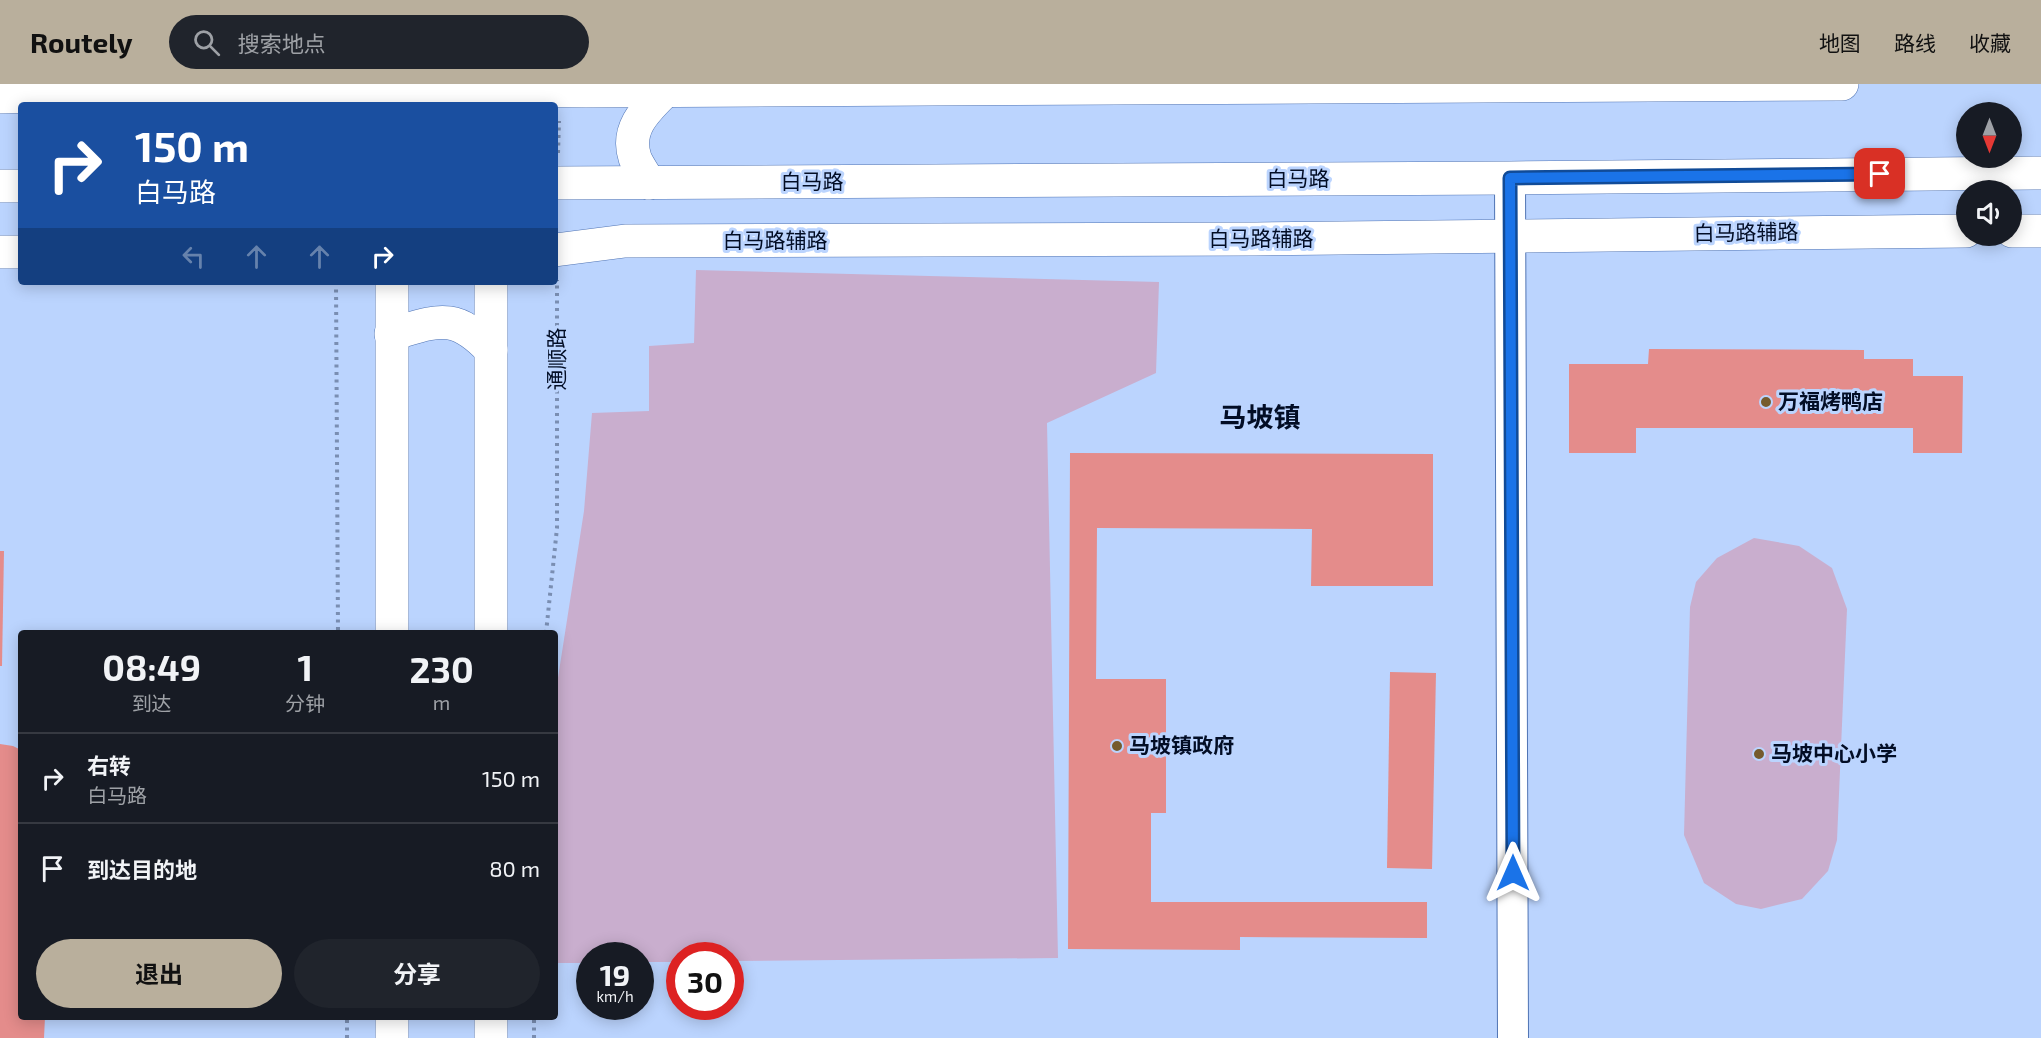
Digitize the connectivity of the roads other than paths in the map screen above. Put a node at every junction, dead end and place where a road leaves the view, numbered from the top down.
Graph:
1 (1842, 84) edge
2 (666, 90) junction
3 (393, 93) edge
4 (500, 93) edge
5 (0, 97) edge
6 (261, 99) edge
7 (2041, 173) edge
8 (1510, 178) junction
9 (558, 183) edge
10 (650, 183) junction
11 (0, 186) edge
12 (18, 186) edge
13 (1956, 231) edge
14 (2022, 231) edge
15 (2041, 231) edge
16 (1510, 236) junction
17 (558, 250) edge
18 (0, 252) edge
19 (18, 252) edge
20 (392, 285) edge
21 (491, 285) edge
22 (391, 334) junction
23 (491, 350) junction
24 (392, 630) edge
25 (491, 630) edge
26 (392, 1020) edge
27 (491, 1020) edge
28 (392, 1038) edge
29 (491, 1038) edge
30 (1513, 1038) edge

1 - 2 main road
2 - 4 main road
2 - 10 main road
3 - 4 main road
3 - 6 main road
5 - 6 main road
7 - 8 main road, 白马路
8 - 10 main road, 白马路
8 - 16 street
9 - 10 main road, 白马路
11 - 12 main road
13 - 16 main road, 白马路辅路
14 - 15 main road
16 - 17 main road, 白马路辅路
16 - 30 street
18 - 19 main road
20 - 22 main road
21 - 23 main road
22 - 23 main road
22 - 24 main road
23 - 25 main road
26 - 28 main road
27 - 29 main road

